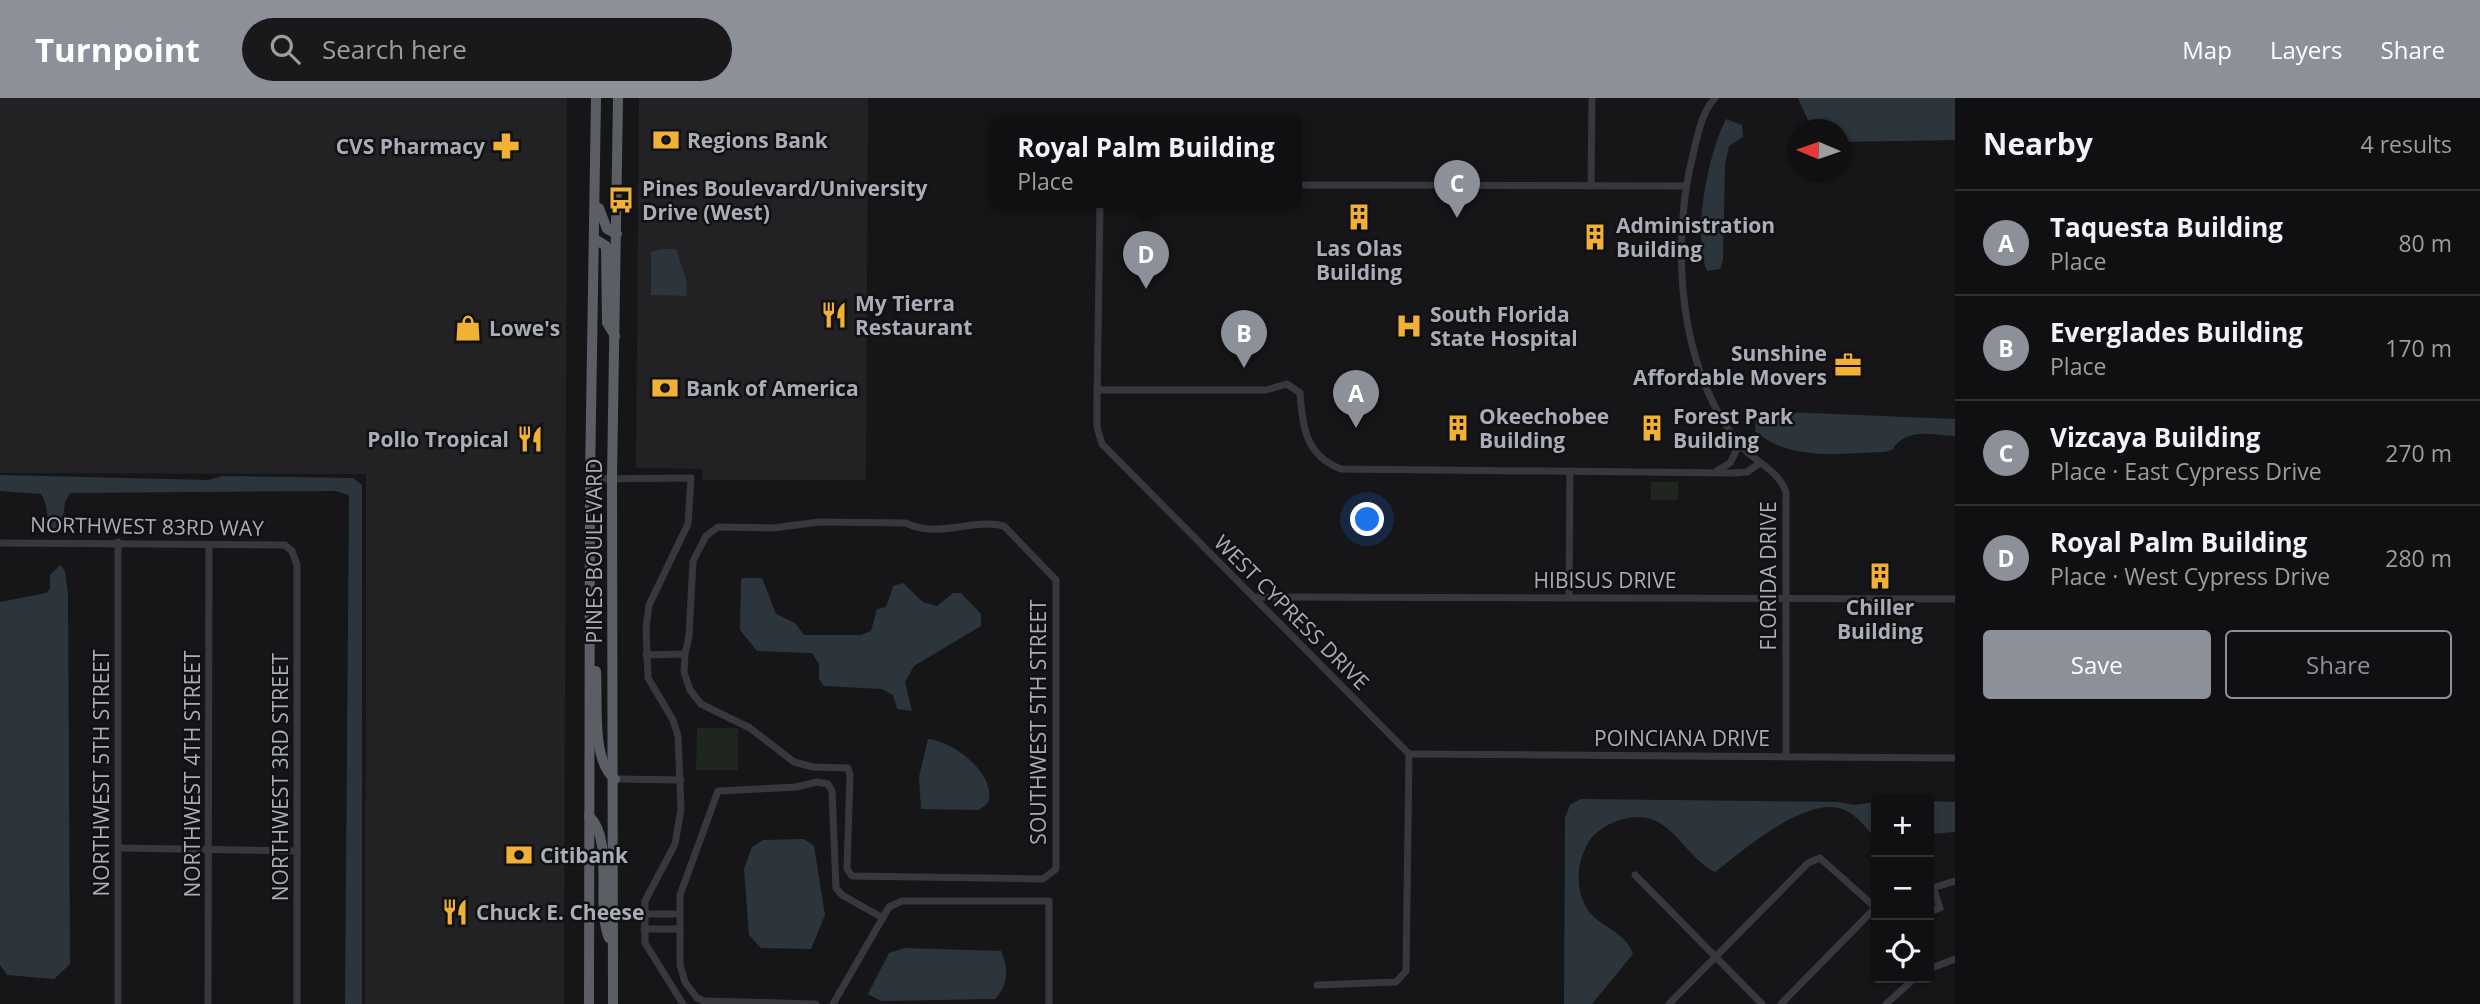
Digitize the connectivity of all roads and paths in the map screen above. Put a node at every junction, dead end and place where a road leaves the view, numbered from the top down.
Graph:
1 (596, 98) edge
2 (618, 98) edge
3 (1592, 98) edge
4 (1715, 98) edge
5 (1302, 185) edge
6 (1591, 186) junction
7 (1686, 186) junction
8 (596, 199) junction
9 (1100, 208) edge
10 (617, 234) junction
11 (595, 239) junction
12 (615, 336) junction
13 (1097, 390) junction
14 (1739, 445) junction
15 (1760, 463) junction
16 (1570, 471) junction
17 (1714, 472) junction
18 (612, 478) junction
19 (590, 479) junction
20 (118, 542) junction
21 (0, 543) edge
22 (209, 545) junction
23 (292, 551) joint
24 (1255, 597) junction
25 (1569, 597) junction
26 (1786, 598) junction
27 (1955, 599) edge
28 (589, 648) junction
29 (685, 654) junction
30 (646, 655) junction
31 (1409, 754) junction
32 (1786, 756) junction
33 (1955, 758) edge
34 (615, 779) junction
35 (681, 780) junction
36 (589, 816) junction
37 (120, 848) junction
38 (209, 849) junction
39 (297, 851) junction
40 (1636, 875) dead end
41 (1955, 881) edge
42 (1934, 887) edge
43 (1934, 895) edge
44 (1871, 903) edge
45 (1934, 910) edge
46 (1871, 912) edge
47 (644, 914) junction
48 (679, 914) junction
49 (883, 918) junction
50 (644, 929) junction
51 (680, 929) junction
52 (613, 947) junction
53 (1717, 955) junction
54 (1955, 960) edge
55 (1934, 967) edge
56 (1909, 983) edge
57 (1317, 985) dead end
58 (118, 1004) edge
59 (208, 1004) edge
60 (297, 1004) edge
61 (589, 1004) edge
62 (613, 1004) edge
63 (683, 1004) edge
64 (816, 1004) edge
65 (833, 1004) edge
66 (1049, 1004) edge
67 (1669, 1004) edge
68 (1762, 1004) edge
69 (1781, 1004) edge
70 (1886, 1004) edge

1 - 8 highway, PINES BOULEVARD
2 - 10 highway, PINES BOULEVARD
3 - 6 street
4 - 7 street, FLORIDA DRIVE
5 - 6 street
6 - 7 street
7 - 14 street, FLORIDA DRIVE
8 - 10 highway
8 - 11 highway, PINES BOULEVARD
9 - 13 street, WEST CYPRESS DRIVE
10 - 12 highway, PINES BOULEVARD
11 - 12 highway
11 - 19 highway, PINES BOULEVARD
12 - 18 highway, PINES BOULEVARD
13 - 16 street
13 - 24 street, WEST CYPRESS DRIVE
14 - 15 street, FLORIDA DRIVE
14 - 17 street
15 - 17 street
15 - 26 street, FLORIDA DRIVE
16 - 17 street
16 - 25 street
18 - 19 street
18 - 30 street
18 - 34 highway, PINES BOULEVARD
19 - 28 highway, PINES BOULEVARD
20 - 21 street, NORTHWEST 83RD WAY
20 - 22 street, NORTHWEST 83RD WAY
20 - 37 street, NORTHWEST 5TH STREET
22 - 23 street, NORTHWEST 83RD WAY
22 - 38 street, NORTHWEST 4TH STREET
23 - 39 street, NORTHWEST 3RD STREET
24 - 25 street, HIBISUS DRIVE
24 - 31 street, WEST CYPRESS DRIVE
25 - 26 street, HIBISUS DRIVE
26 - 27 street, HIBISUS DRIVE
26 - 32 street, FLORIDA DRIVE
28 - 34 highway
28 - 36 highway, PINES BOULEVARD
29 - 29 street, SOUTHWEST 5TH STREET
29 - 30 street
30 - 35 street
31 - 32 street, POINCIANA DRIVE
31 - 57 street
32 - 33 street, POINCIANA DRIVE
34 - 35 street
34 - 52 highway, PINES BOULEVARD
35 - 47 street
36 - 52 highway
36 - 61 highway, PINES BOULEVARD
37 - 38 street
37 - 58 street, NORTHWEST 5TH STREET
38 - 39 street
38 - 59 street, NORTHWEST 4TH STREET
39 - 60 street, NORTHWEST 3RD STREET
40 - 53 street
41 - 42 street
43 - 45 street
44 - 53 street
46 - 69 street
47 - 48 street
47 - 50 street
48 - 49 street
48 - 51 street
49 - 65 street
49 - 66 street
50 - 51 street
50 - 63 street
51 - 64 street
52 - 62 highway, PINES BOULEVARD
53 - 67 street
53 - 68 street
54 - 55 street
56 - 70 street

